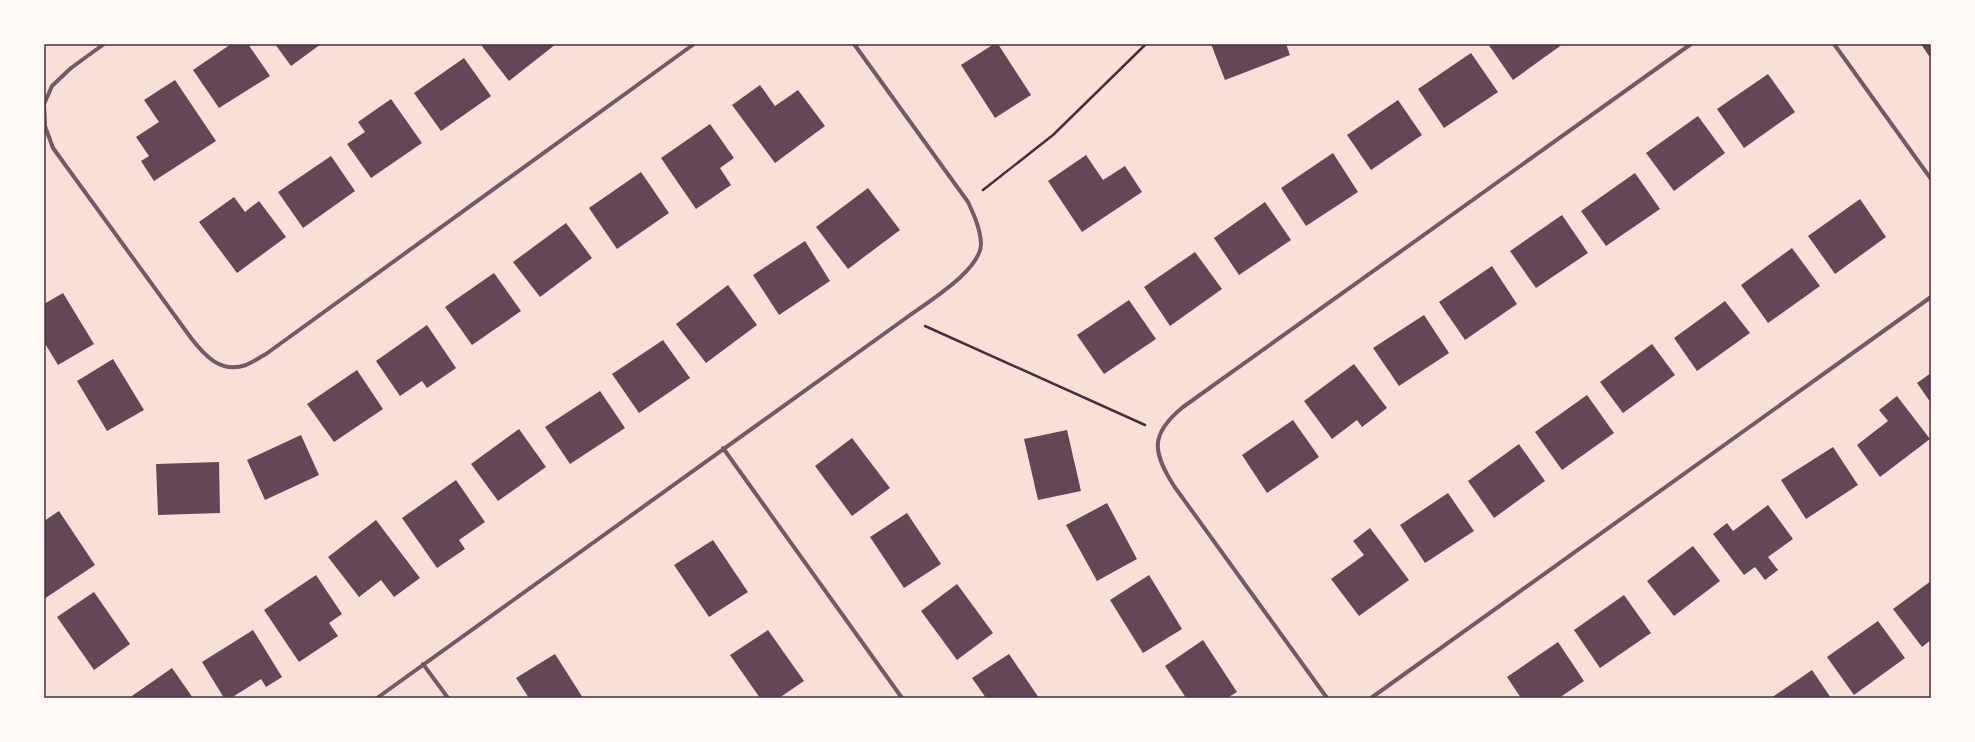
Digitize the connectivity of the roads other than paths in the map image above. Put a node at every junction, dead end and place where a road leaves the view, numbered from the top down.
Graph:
1 (104, 44) edge
2 (694, 44) edge
3 (854, 44) edge
4 (1691, 44) edge
5 (1834, 44) edge
6 (44, 104) edge
7 (1931, 178) edge
8 (1931, 296) edge
9 (723, 448) junction
10 (423, 664) junction
11 (377, 698) edge
12 (448, 698) edge
13 (902, 698) edge
14 (1327, 698) edge
15 (1371, 698) edge

1 - 6 street
2 - 6 street
3 - 9 street
4 - 14 street
5 - 7 street
8 - 15 street
9 - 10 street
9 - 13 street
10 - 11 street
10 - 12 street

